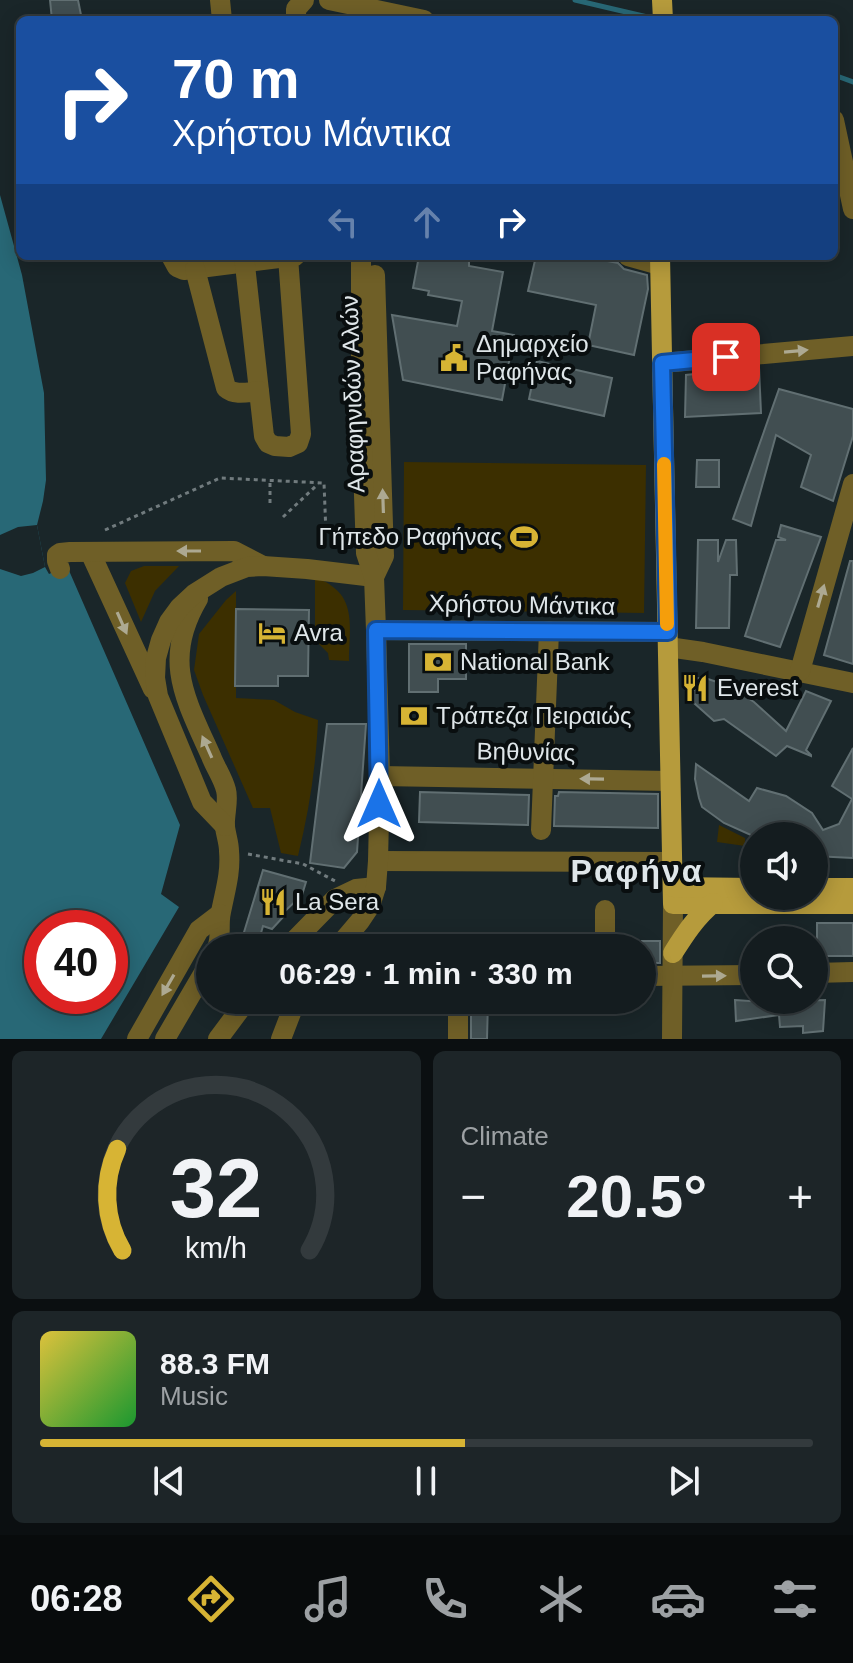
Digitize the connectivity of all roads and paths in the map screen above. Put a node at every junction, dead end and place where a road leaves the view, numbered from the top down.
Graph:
1 (329, 0) edge
2 (405, 16) edge
3 (838, 139) edge
4 (853, 209) edge
5 (173, 260) edge
6 (237, 260) edge
7 (245, 260) edge
8 (288, 260) edge
9 (361, 260) edge
10 (374, 260) edge
11 (660, 260) edge
12 (204, 264) edge
13 (853, 346) edge
14 (662, 363) junction
15 (259, 391) junction
16 (270, 480) junction
17 (320, 482) junction
18 (853, 484) edge
19 (270, 503) dead end
20 (283, 517) dead end
21 (105, 530) dead end
22 (326, 534) dead end
23 (90, 552) junction
24 (263, 566) junction
25 (60, 569) dead end
26 (374, 577) junction
27 (210, 583) junction
28 (376, 630) junction
29 (549, 631) junction
30 (668, 640) junction
31 (800, 671) junction
32 (853, 683) edge
33 (164, 715) junction
34 (380, 776) junction
35 (544, 779) junction
36 (670, 781) junction
37 (225, 826) junction
38 (541, 830) dead end
39 (229, 850) junction
40 (378, 861) junction
41 (672, 862) junction
42 (376, 887) junction
43 (828, 888) edge
44 (853, 888) edge
45 (740, 889) edge
46 (345, 893) junction
47 (673, 896) junction
48 (713, 903) junction
49 (853, 904) edge
50 (605, 910) dead end
51 (220, 914) junction
52 (220, 934) edge
53 (301, 934) edge
54 (349, 934) edge
55 (605, 934) edge
56 (673, 953) junction
57 (853, 972) edge
58 (828, 973) edge
59 (740, 975) edge
60 (656, 976) edge
61 (674, 977) junction
62 (196, 986) edge
63 (237, 1014) edge
64 (291, 1014) edge
65 (458, 1014) edge
66 (137, 1039) edge
67 (165, 1039) edge
68 (218, 1039) edge
69 (281, 1039) edge
70 (458, 1039) edge
71 (672, 1039) edge

1 - 2 street
3 - 4 street
5 - 12 street
6 - 12 street
7 - 15 street
8 - 15 street
9 - 26 street, Αραφηνιδών Αλών
26 -> 10 street, Αραφηνιδών Αλών
11 - 14 main road
12 - 15 street
14 -> 13 street
14 - 30 main road
16 - 17 path
16 - 19 path
16 - 21 path
17 - 20 path
17 - 22 path
31 -> 18 street
24 -> 23 street
23 - 25 street
23 -> 33 street
24 - 26 street
24 - 27 street
26 - 28 street, Αραφηνιδών Αλών
27 - 33 street
37 -> 27 street
28 - 29 street, Χρήστου Μάντικα
28 - 34 street, Αραφηνιδών Αλών
29 - 30 street, Χρήστου Μάντικα
29 - 35 street
30 - 31 street, Χρήστου Μάντικα
30 - 36 main road
31 - 32 street, Χρήστου Μάντικα
33 - 37 street
34 - 35 street, Βηθυνίας
34 - 40 street, Αραφηνιδών Αλών
36 -> 35 street, Βηθυνίας
35 - 38 street
36 - 41 main road
37 - 39 street
39 - 46 path
39 - 51 street
40 - 41 street
40 - 42 street, Αραφηνιδών Αλών
41 - 47 main road
42 - 46 street
42 - 54 street
43 - 44 main road
45 - 47 main road
46 - 53 street
47 - 48 main road
47 - 56 street
48 - 49 main road
48 - 56 main road
50 - 55 street
51 - 52 street
51 -> 66 street
56 - 61 street
57 - 58 street
61 -> 59 street
60 - 61 street
61 - 71 street
62 - 67 street
63 - 68 street
64 - 69 street
65 - 70 street

